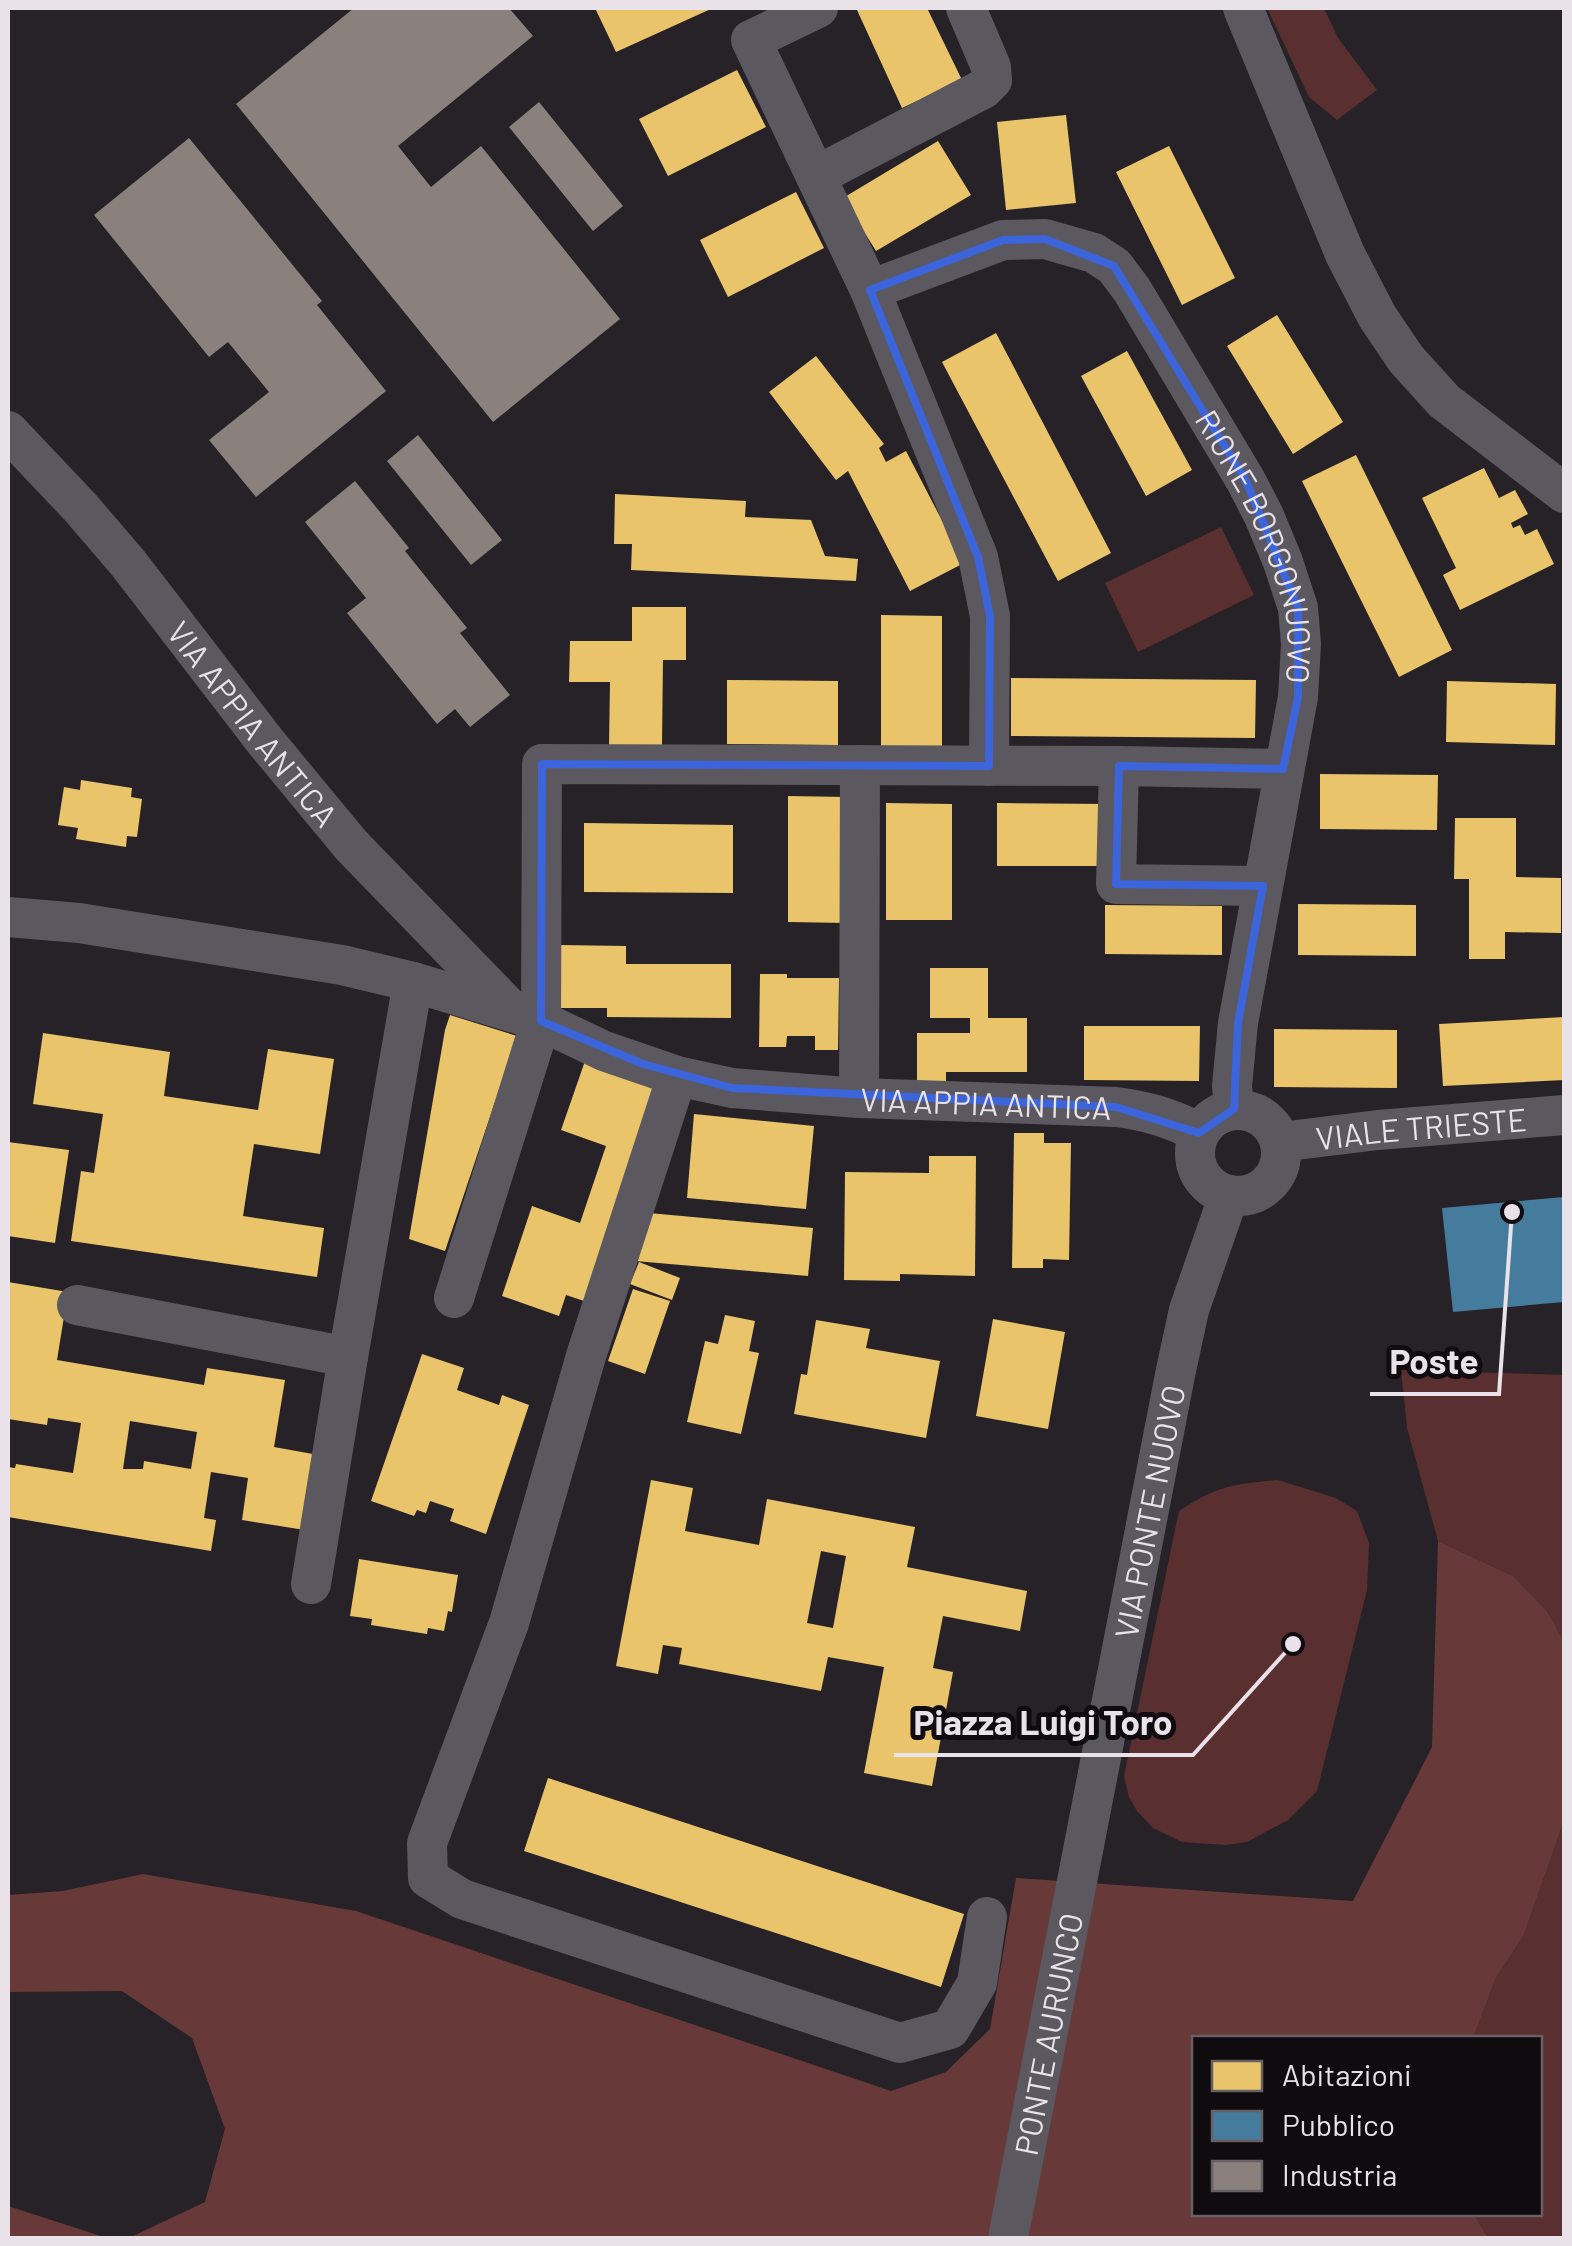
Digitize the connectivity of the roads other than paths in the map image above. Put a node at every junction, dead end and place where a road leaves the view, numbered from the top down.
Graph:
1 (818, 8) edge
2 (966, 8) edge
3 (1243, 8) edge
4 (816, 176) junction
5 (870, 290) junction
6 (8, 430) edge
7 (1564, 493) edge
8 (860, 765) junction
9 (988, 766) junction
10 (1119, 766) junction
11 (1283, 769) junction
12 (1263, 886) junction
13 (8, 917) edge
14 (413, 982) junction
15 (526, 1015) junction
16 (677, 1076) junction
17 (859, 1098) junction
18 (1234, 1110) junction
19 (1564, 1116) edge
20 (1199, 1133) junction
21 (1280, 1142) junction
22 (1229, 1195) junction
23 (454, 1298) dead end
24 (77, 1305) dead end
25 (348, 1357) junction
26 (311, 1584) dead end
27 (1086, 1830) joint
28 (987, 1917) dead end
29 (1008, 2238) edge

1 - 4 street
2 - 4 street
3 - 7 street
4 - 5 street
5 - 9 street
5 - 11 street, RIONE BORGONUOVO
6 - 15 street, VIA APPIA ANTICA
8 - 9 street
8 - 15 street
8 - 17 street
9 - 10 street
10 - 11 street
10 - 12 street
11 - 12 street, RIONE BORGONUOVO
12 - 18 street, RIONE BORGONUOVO
13 - 14 street
14 - 15 street
14 - 25 street
15 - 16 street, VIA APPIA ANTICA
15 - 23 street
16 - 17 street, VIA APPIA ANTICA
16 - 28 street
17 - 20 street, VIA APPIA ANTICA
18 - 20 street
18 - 21 street
19 - 21 street, VIALE TRIESTE
20 - 22 street
21 - 22 street
22 - 27 street, VIA PONTE NUOVO
24 - 25 street
25 - 26 street
27 - 29 street, PONTE AURUNCO

